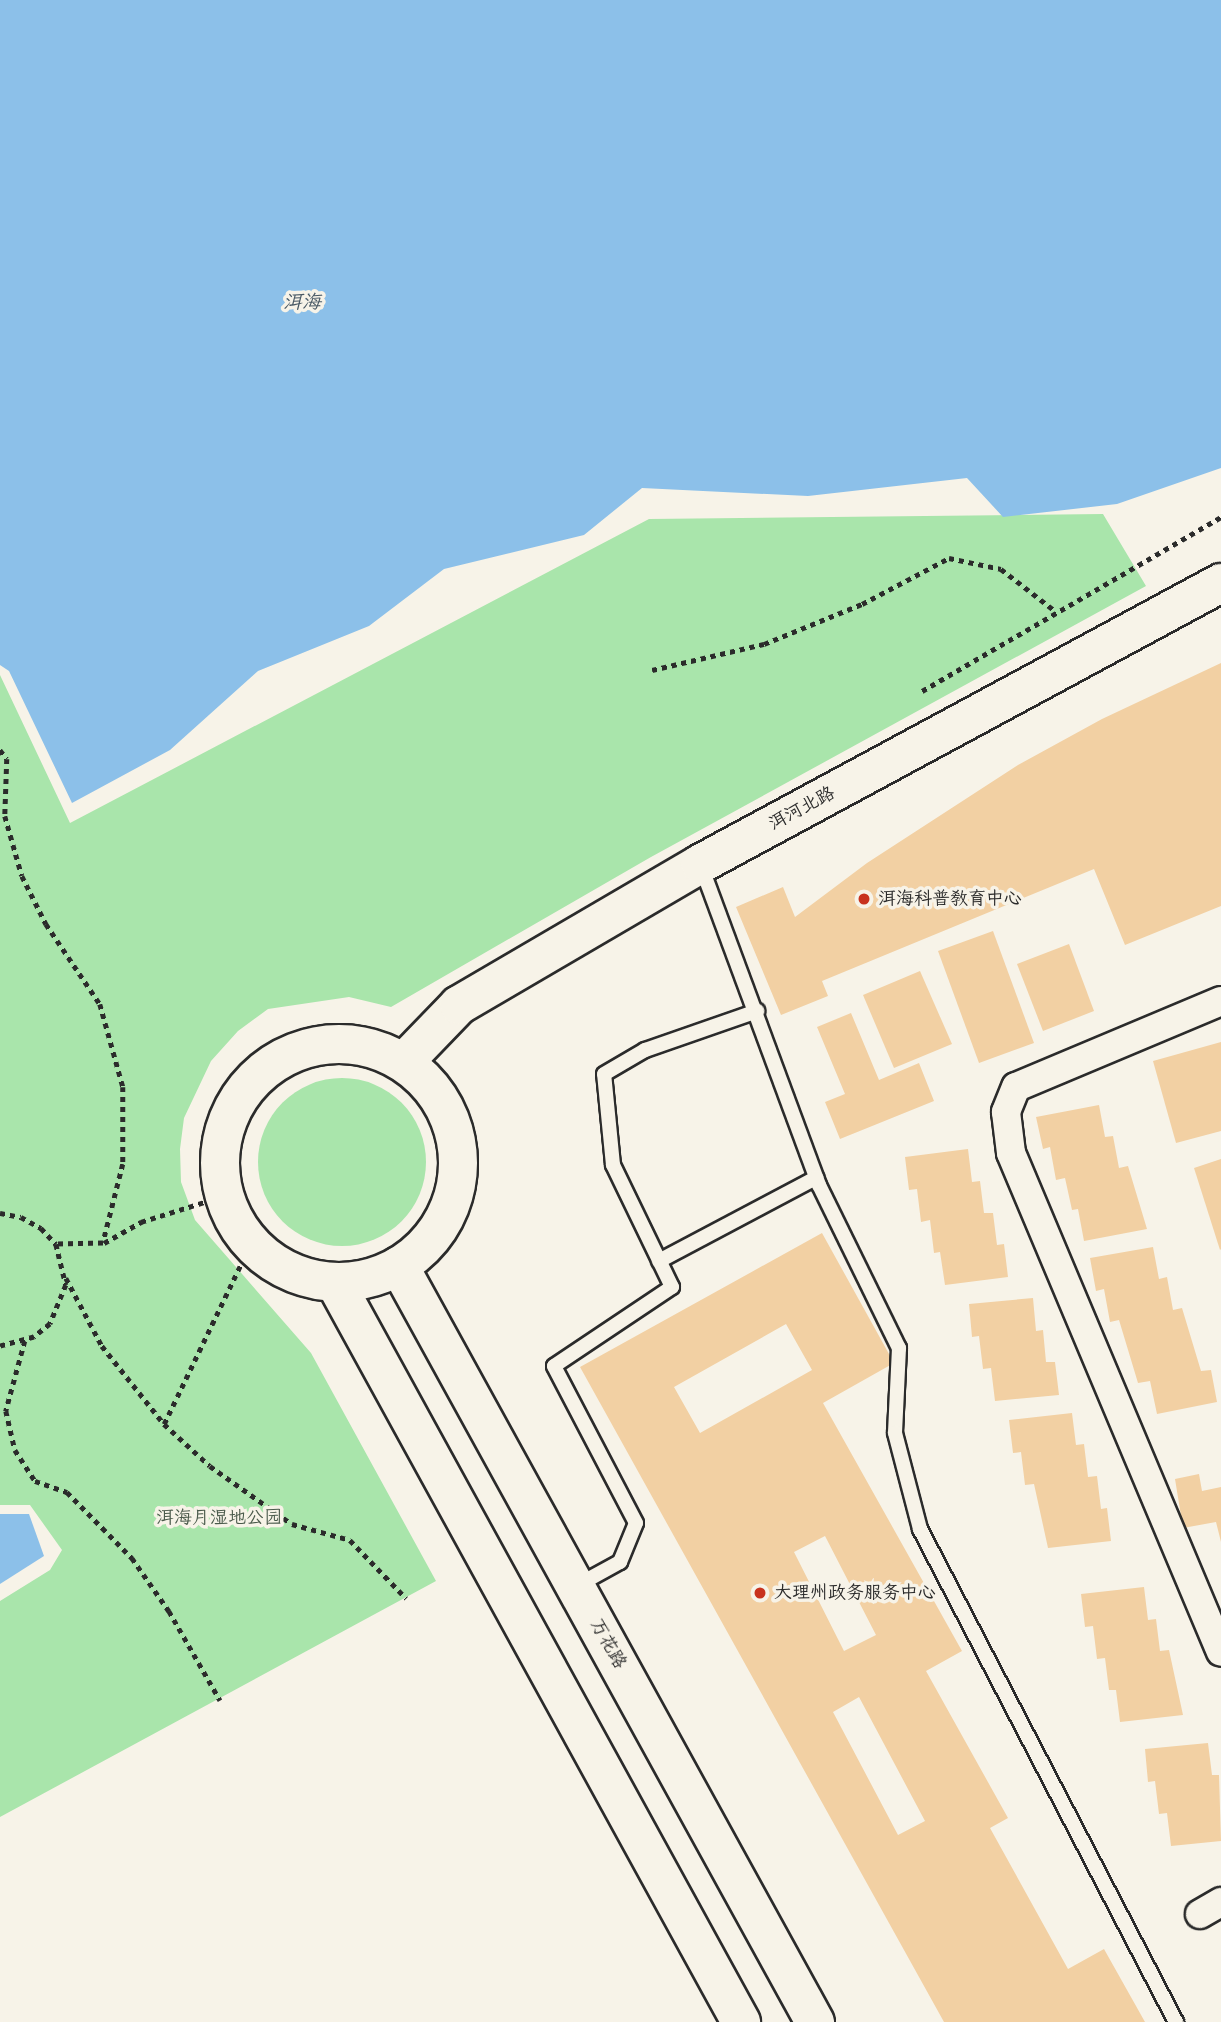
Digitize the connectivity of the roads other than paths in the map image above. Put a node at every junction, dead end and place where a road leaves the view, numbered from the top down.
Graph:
1 (1221, 583) edge
2 (700, 864) junction
3 (1221, 1001) edge
4 (757, 1011) junction
5 (404, 1062) junction
6 (816, 1178) junction
7 (659, 1261) junction
8 (399, 1266) junction
9 (336, 1284) junction
10 (576, 1586) junction
11 (1221, 1652) edge
12 (741, 2022) edge
13 (815, 2022) edge
14 (1175, 2022) edge

1 - 2 street, 洱河北路
2 - 4 lane
2 - 5 street, 洱河北路
3 - 11 street
4 - 6 lane
4 - 7 lane
5 - 8 street
5 - 9 street
6 - 7 lane
6 - 14 lane
7 - 10 lane
8 - 9 street
8 - 10 street, 万花路
9 - 12 street
10 - 13 street, 万花路

